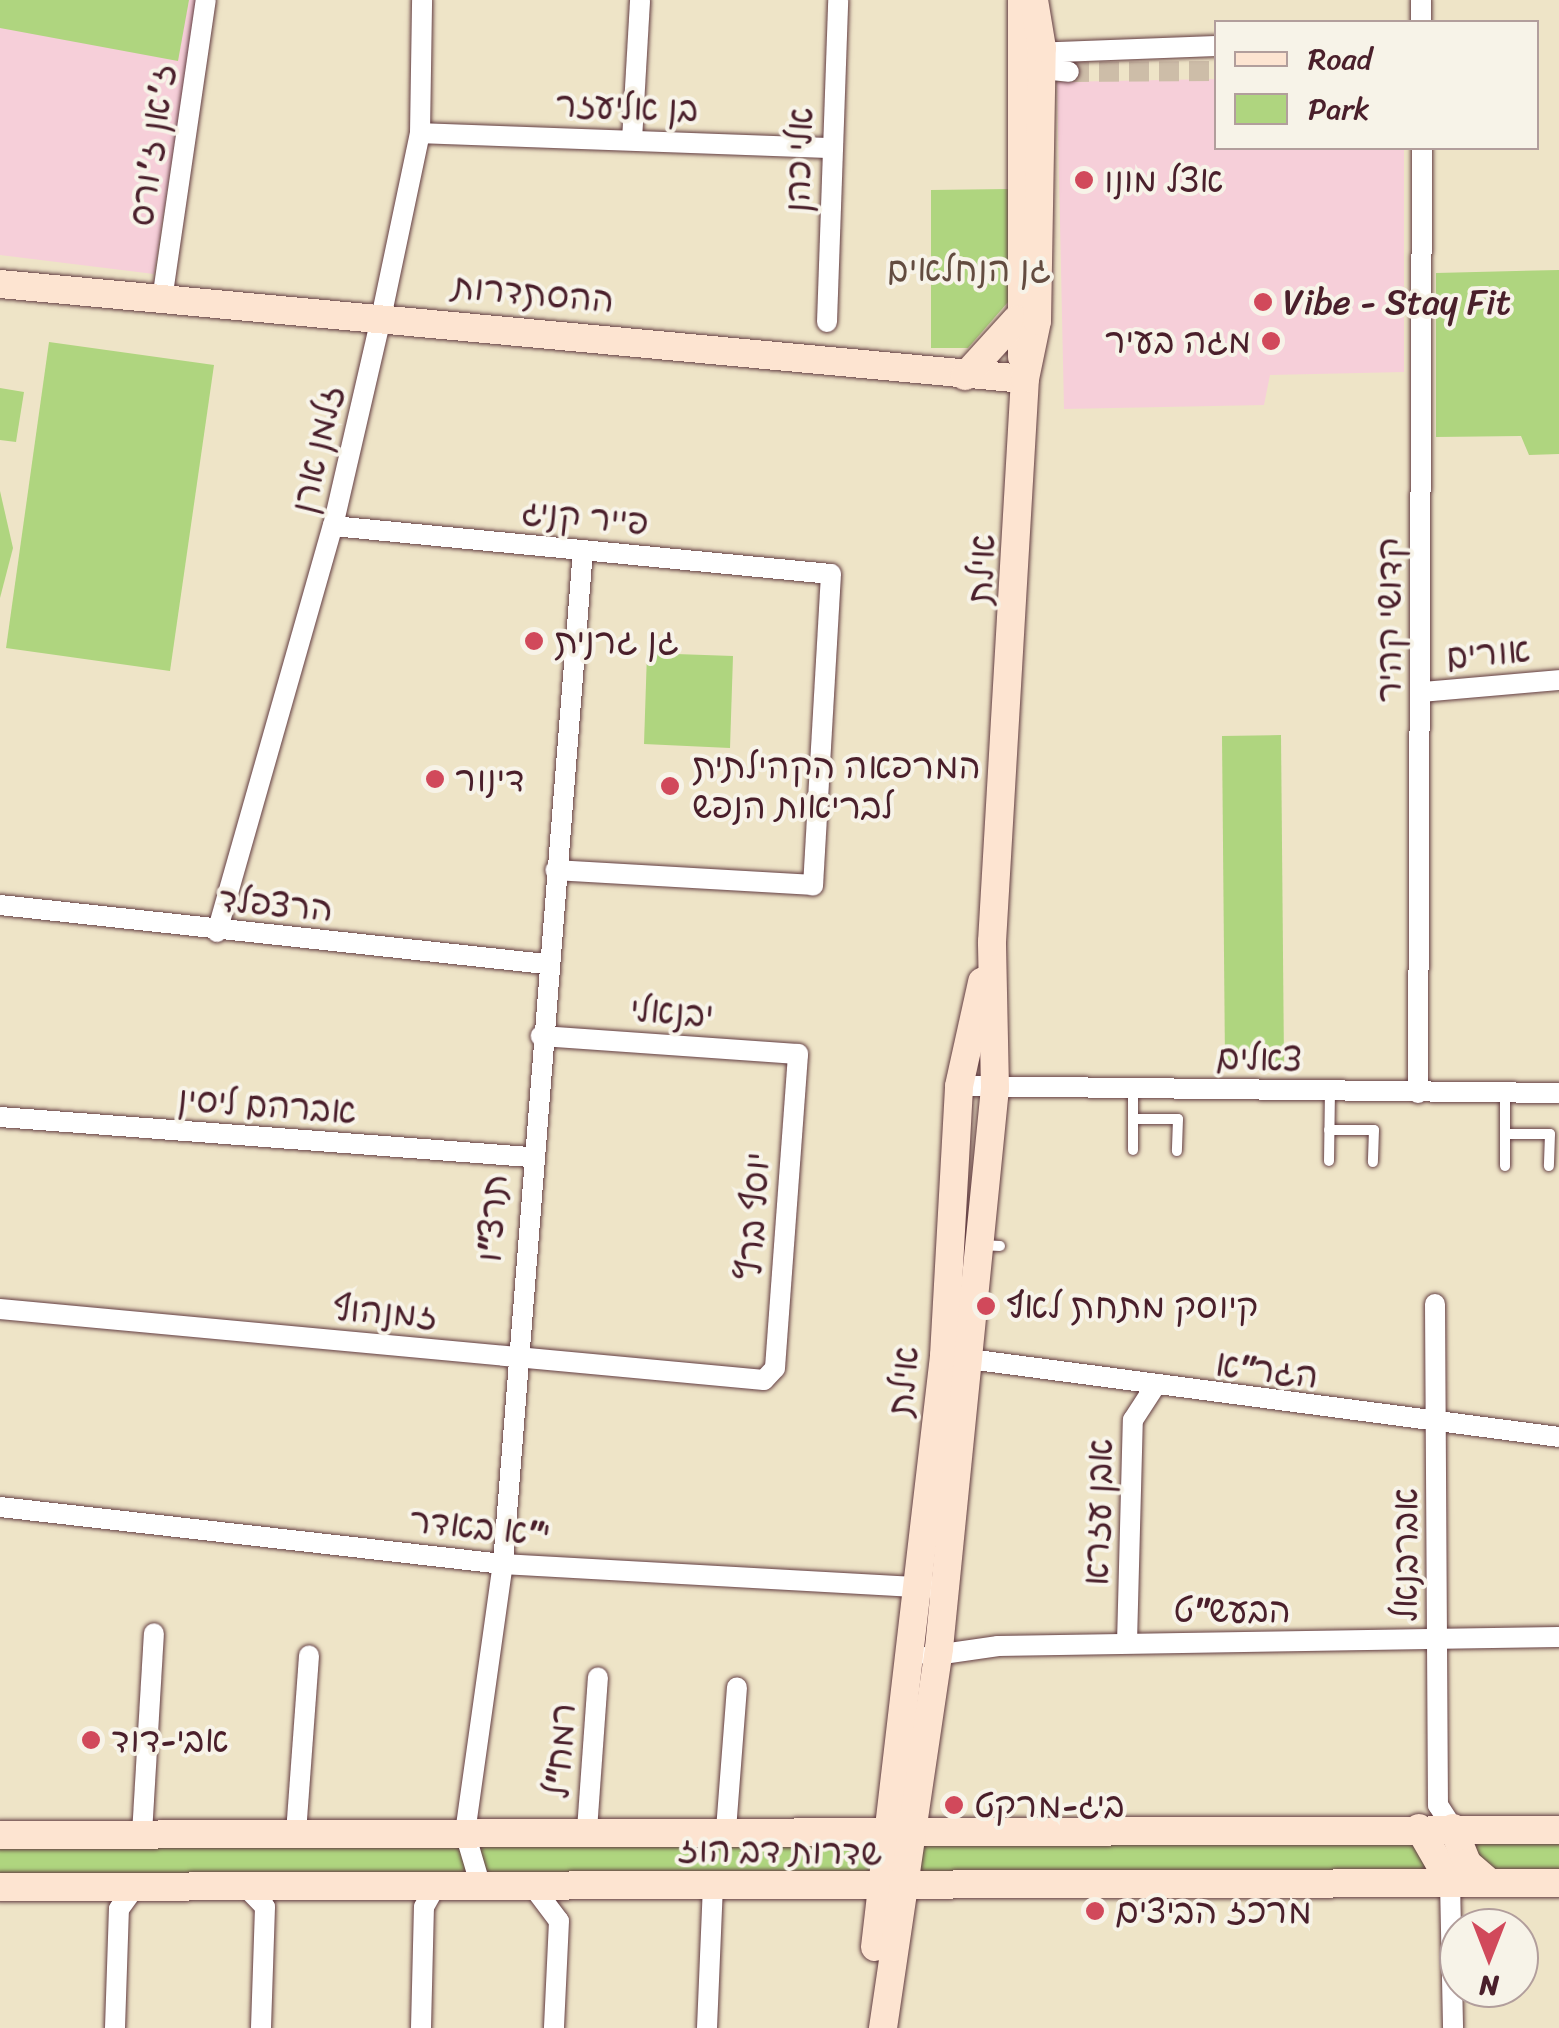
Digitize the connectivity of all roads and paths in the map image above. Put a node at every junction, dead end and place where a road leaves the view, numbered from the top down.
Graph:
1 (206, 0) edge
2 (422, 0) edge
3 (640, 0) edge
4 (838, 0) edge
5 (1022, 0) edge
6 (1034, 0) edge
7 (1214, 46) edge
8 (1043, 63) junction
9 (420, 132) junction
10 (632, 140) junction
11 (832, 148) junction
12 (1422, 150) edge
13 (0, 281) edge
14 (162, 300) junction
15 (381, 318) junction
16 (1016, 320) junction
17 (827, 322) dead end
18 (965, 376) junction
19 (1025, 379) junction
20 (333, 526) junction
21 (583, 550) junction
22 (1559, 680) edge
23 (1422, 692) junction
24 (555, 870) junction
25 (0, 905) edge
26 (221, 932) junction
27 (992, 942) junction
28 (546, 964) junction
29 (541, 1036) junction
30 (798, 1054) joint
31 (959, 1086) junction
32 (995, 1088) junction
33 (1133, 1089) junction
34 (1330, 1092) junction
35 (1418, 1093) junction
36 (1505, 1093) junction
37 (1559, 1093) edge
38 (0, 1116) edge
39 (1133, 1119) junction
40 (1329, 1130) junction
41 (1505, 1134) junction
42 (1133, 1150) dead end
43 (1177, 1151) dead end
44 (528, 1157) junction
45 (1329, 1161) dead end
46 (1373, 1162) dead end
47 (1505, 1166) dead end
48 (1549, 1166) dead end
49 (1435, 1304) dead end
50 (0, 1308) edge
51 (946, 1330) junction
52 (516, 1357) junction
53 (969, 1359) junction
54 (764, 1380) joint
55 (1153, 1389) junction
56 (1436, 1422) junction
57 (1559, 1437) edge
58 (0, 1507) edge
59 (502, 1564) junction
60 (946, 1571) junction
61 (920, 1594) junction
62 (154, 1633) dead end
63 (1559, 1637) edge
64 (1438, 1641) junction
65 (1126, 1642) junction
66 (938, 1648) junction
67 (310, 1656) dead end
68 (913, 1670) junction
69 (598, 1677) dead end
70 (737, 1687) dead end
71 (1446, 1816) junction
72 (903, 1828) junction
73 (1418, 1828) junction
74 (587, 1830) junction
75 (726, 1830) junction
76 (1559, 1830) edge
77 (296, 1832) junction
78 (465, 1832) junction
79 (142, 1834) junction
80 (0, 1835) edge
81 (1450, 1882) junction
82 (1490, 1882) junction
83 (1559, 1883) edge
84 (244, 1885) junction
85 (136, 1886) junction
86 (481, 1886) junction
87 (713, 1886) junction
88 (0, 1887) edge
89 (434, 1887) junction
90 (534, 1888) junction
91 (835, 1888) junction
92 (894, 1889) junction
93 (874, 1950) junction
94 (115, 2028) edge
95 (261, 2028) edge
96 (421, 2028) edge
97 (554, 2028) edge
98 (707, 2028) edge
99 (864, 2028) edge
100 (883, 2028) edge
101 (1453, 2028) edge

1 - 14 street, ז'אן ז'ורס
2 - 9 street, זלמן ארן
3 - 10 street
4 - 11 street, אלי כהן
5 - 8 street, אילת
6 - 8 street, אילת
7 - 8 street
8 - 16 street, אילת
8 - 19 street, אילת
9 - 10 street, בן אליעזר
9 - 15 street, זלמן ארן
10 - 11 street, בן אליעזר
11 - 17 street, אלי כהן
12 - 23 street, קדושי קהיר
13 - 14 street, ההסתדרות
14 - 15 street, ההסתדרות
15 - 18 street, ההסתדרות
15 - 20 street, זלמן ארן
16 - 18 street
16 - 19 street, אילת
18 - 19 street, ההסתדרות
19 - 27 street, אילת
20 - 21 street, פייר קניג
20 - 26 street, זלמן ארן
21 - 24 street, תרצ"ו
21 - 24 street, פייר קניג
22 - 23 street, אורים
23 - 35 street, קדושי קהיר
24 - 28 street, תרצ"ו
25 - 26 street, הרצפלד
26 - 28 street, הרצפלד
27 - 31 street, אילת
27 - 32 street, אילת
28 - 29 street, תרצ"ו
29 - 30 street, יבנאלי
29 - 44 street, תרצ"ו
30 - 54 street, יוסף ברץ
31 - 32 street, צאלים
31 - 51 street, אילת
32 - 33 street, צאלים
32 - 53 street, אילת
33 - 34 street, צאלים
33 - 39 lane
34 - 35 street, צאלים
34 - 40 lane
35 - 36 street, צאלים
36 - 37 street, צאלים
36 - 41 lane
38 - 44 street, אברהם ליסין
39 - 42 lane
39 - 43 lane
40 - 45 lane
40 - 46 lane
41 - 47 lane
41 - 48 lane
44 - 52 street, תרצ"ו
49 - 56 street, אברבנאל
50 - 52 street, זמנהוף
51 - 53 street
51 - 61 street, אילת
52 - 54 street, זמנהוף
52 - 59 street, תרצ"ו
53 - 55 street, הגר"א
53 - 60 street, אילת
55 - 56 street, הגר"א
55 - 65 street, אבן עזרא
56 - 57 street, הגר"א
56 - 64 street, אברבנאל
58 - 59 street, י"א באדר
59 - 61 street, י"א באדר
59 - 78 street, תרצ"ו
60 - 61 street
60 - 66 street, אילת
61 - 68 street, אילת
62 - 79 street
63 - 64 street, הבעש"ט
64 - 65 street, הבעש"ט
64 - 71 street, אברבנאל
65 - 66 street, הבעש"ט
66 - 68 street
66 - 72 street, אילת
67 - 77 street
68 - 72 street, אילת
69 - 74 street, רמח"ל
70 - 75 street
71 - 73 street, שדרות דב הוז
71 - 76 street, שדרות דב הוז
71 - 82 street
72 - 73 street, שדרות דב הוז
72 - 75 street, שדרות דב הוז
72 - 92 street
73 - 81 street
74 - 75 street, שדרות דב הוז
74 - 78 street, שדרות דב הוז
77 - 78 street, שדרות דב הוז
77 - 79 street, שדרות דב הוז
78 - 86 street, תרצ"ו
79 - 80 street, שדרות דב הוז
81 - 82 street, שדרות דב הוז
81 - 92 street, שדרות דב הוז
81 - 101 street
82 - 83 street, שדרות דב הוז
84 - 85 street, שדרות דב הוז
84 - 89 street, שדרות דב הוז
84 - 95 street
85 - 88 street, שדרות דב הוז
85 - 94 street
86 - 89 street, שדרות דב הוז
86 - 90 street, שדרות דב הוז
87 - 90 street, שדרות דב הוז
87 - 91 street, שדרות דב הוז
87 - 98 street
89 - 96 street
90 - 97 street
91 - 92 street, שדרות דב הוז
91 - 93 street
92 - 93 street
92 - 100 street
93 - 99 street

